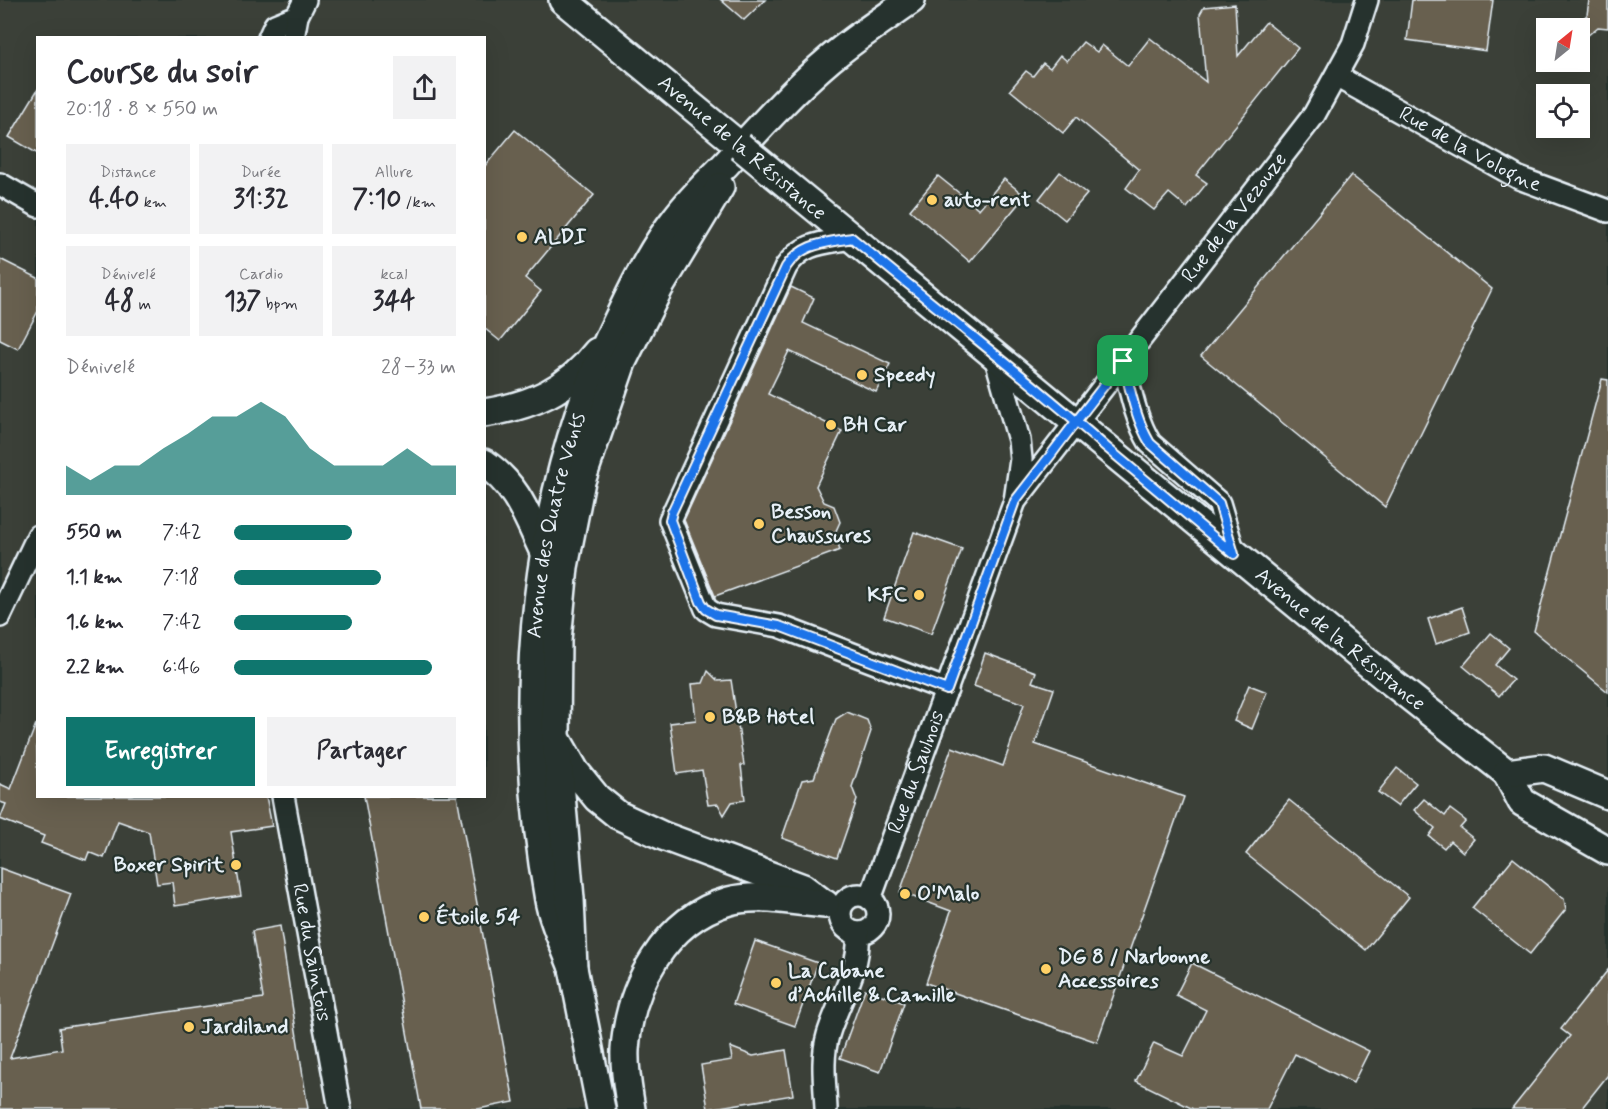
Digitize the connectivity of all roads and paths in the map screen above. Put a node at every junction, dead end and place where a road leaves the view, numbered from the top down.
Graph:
1 (564, 0) edge
2 (889, 0) edge
3 (911, 0) edge
4 (1367, 0) edge
5 (301, 8) edge
6 (861, 35) junction
7 (270, 36) edge
8 (294, 36) edge
9 (1336, 76) junction
10 (754, 133) junction
11 (0, 184) edge
12 (36, 205) edge
13 (1608, 211) edge
14 (852, 238) junction
15 (609, 337) junction
16 (995, 356) junction
17 (1123, 361) junction
18 (486, 413) edge
19 (1076, 423) junction
20 (486, 465) edge
21 (1015, 501) junction
22 (36, 540) edge
23 (543, 550) junction
24 (1234, 554) junction
25 (0, 616) edge
26 (947, 690) junction
27 (556, 737) junction
28 (1507, 773) junction
29 (1608, 795) edge
30 (283, 798) edge
31 (1608, 851) edge
32 (870, 899) junction
33 (833, 907) junction
34 (858, 933) junction
35 (573, 968) junction
36 (340, 1109) edge
37 (601, 1109) edge
38 (631, 1109) edge
39 (826, 1109) edge

1 - 14 main road, Avenue de la Résistance, bridge
2 - 6 main road
3 - 6 main road, Avenue des Quatre Vents
4 - 9 street, Rue de la Vezouze
5 - 7 street
5 - 8 street
6 - 10 main road, Avenue des Quatre Vents
9 - 13 street, Rue de la Vologne
9 - 17 street, Rue de la Vezouze
10 - 15 main road, Avenue des Quatre Vents
10 - 27 main road, Avenue des Quatre Vents
11 - 12 street
14 - 16 main road, Avenue de la Résistance
14 - 26 street
15 - 18 main road
15 - 23 main road, Avenue des Quatre Vents
16 - 19 main road, Avenue de la Résistance
16 - 21 street
17 - 19 street, Rue de la Vezouze
17 - 24 street
19 - 21 street, Rue du Saulnois
19 - 24 main road, Avenue de la Résistance
20 - 23 main road
21 - 26 street, Rue du Saulnois
22 - 25 street
23 - 35 main road, Avenue des Quatre Vents
24 - 28 main road, Avenue de la Résistance
26 - 32 street, Rue du Saulnois
27 - 33 main road
27 - 35 main road, Avenue des Quatre Vents
28 - 29 main road
28 - 31 main road, Avenue de la Résistance
30 - 36 street, Rue du Saintois
32 - 33 street
32 - 34 street
33 - 34 street
33 - 38 main road
34 - 39 street
35 - 37 main road, Avenue des Quatre Vents

